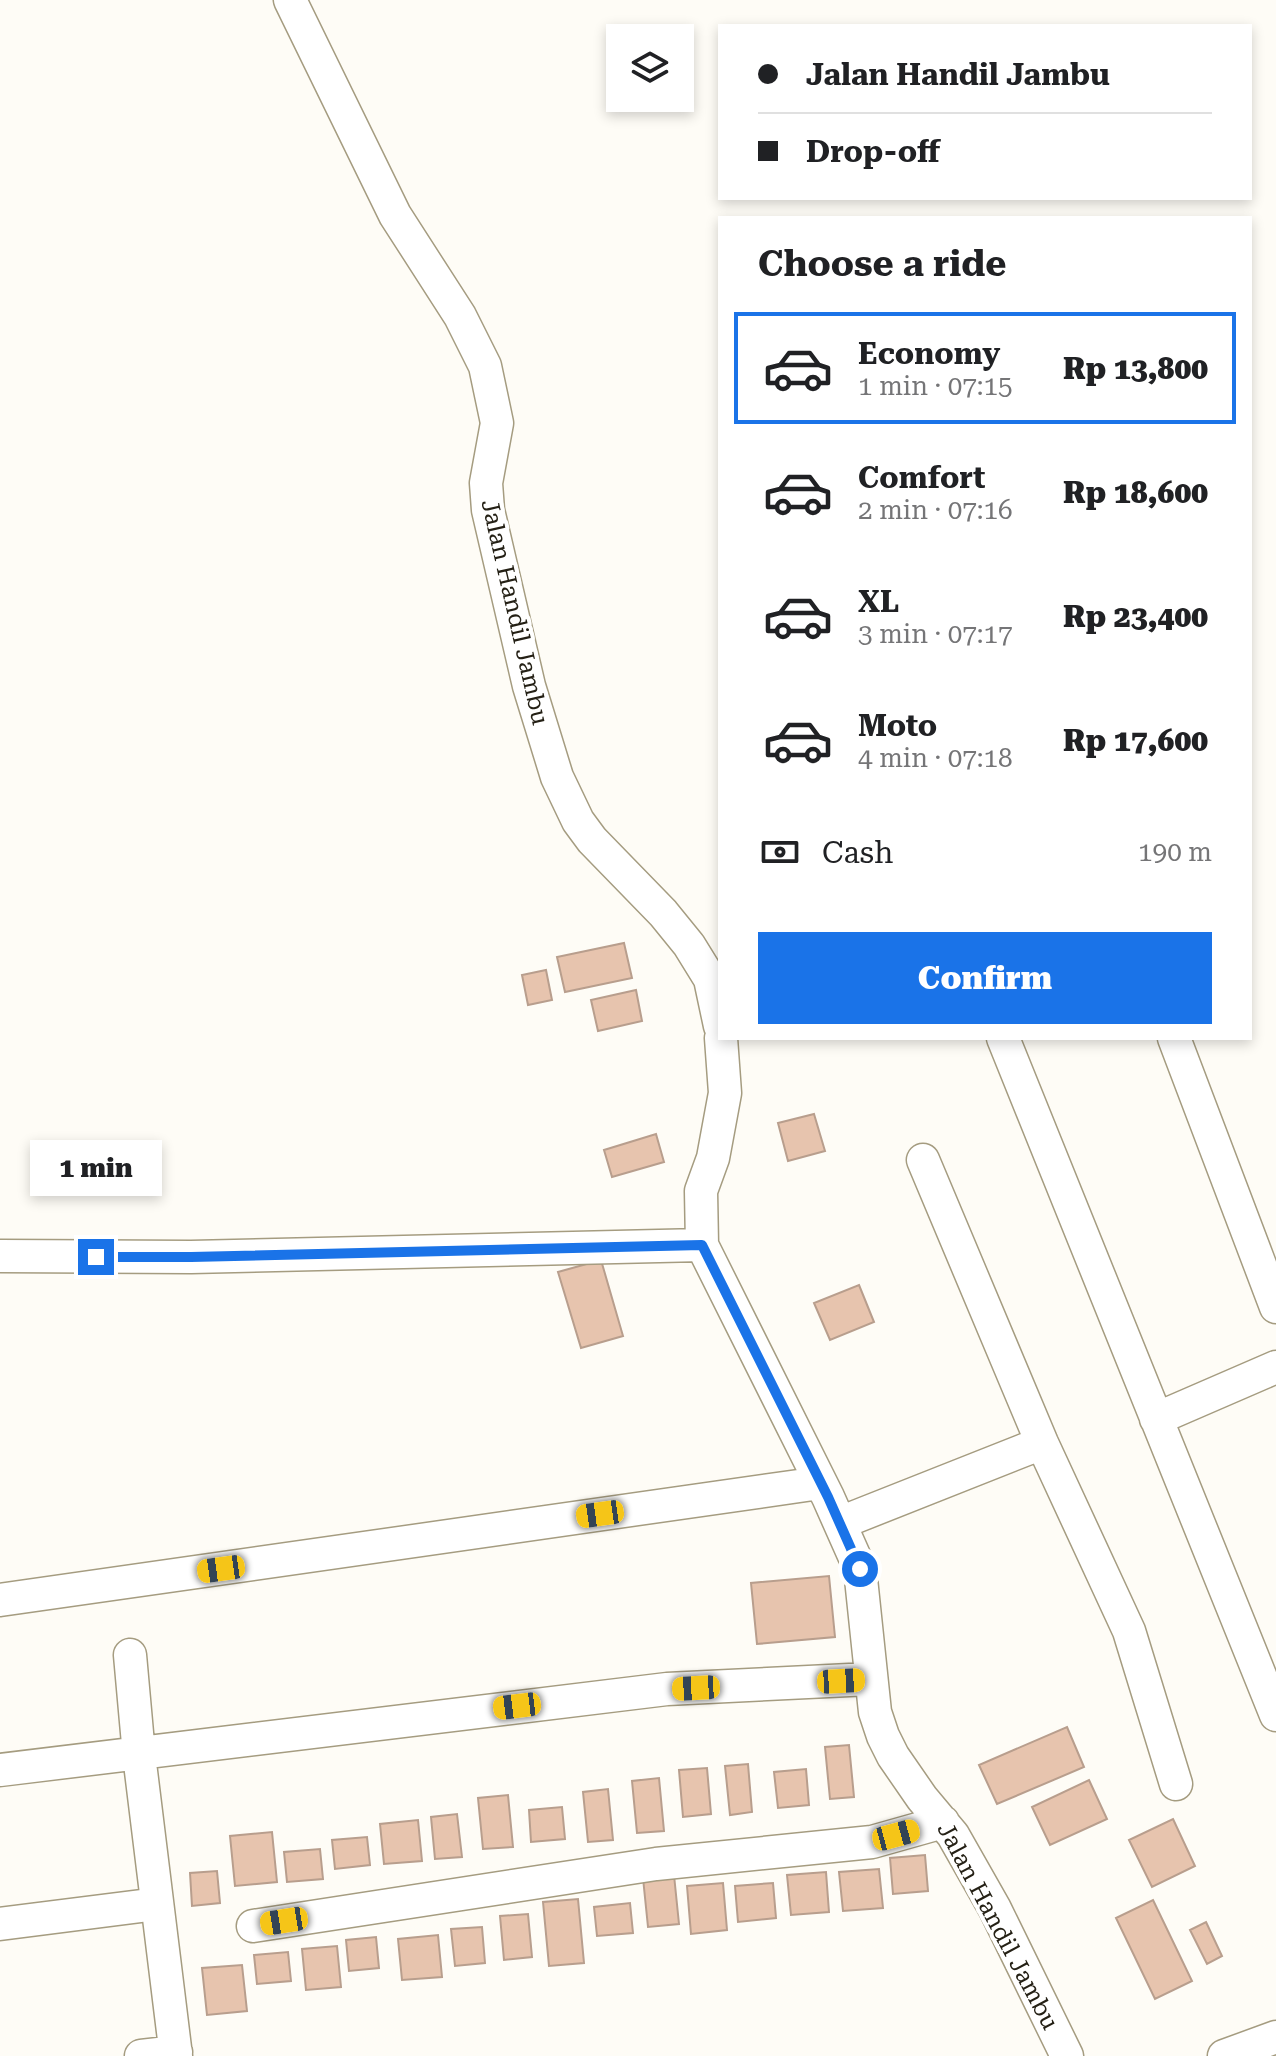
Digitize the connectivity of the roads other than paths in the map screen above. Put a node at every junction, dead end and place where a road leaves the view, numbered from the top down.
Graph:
1 (290, 0) edge
2 (718, 1017) edge
3 (721, 1040) edge
4 (1004, 1040) edge
5 (1175, 1040) edge
6 (923, 1160) dead end
7 (702, 1245) junction
8 (0, 1256) edge
9 (1276, 1307) edge
10 (1276, 1367) edge
11 (1156, 1419) junction
12 (1042, 1443) junction
13 (820, 1483) junction
14 (840, 1523) junction
15 (0, 1600) edge
16 (130, 1655) dead end
17 (870, 1679) junction
18 (1276, 1715) edge
19 (139, 1755) junction
20 (0, 1770) edge
21 (1176, 1784) dead end
22 (943, 1822) junction
23 (157, 1904) junction
24 (0, 1924) edge
25 (253, 1926) dead end
26 (1276, 2037) edge
27 (176, 2054) edge
28 (141, 2056) edge
29 (1067, 2056) edge
30 (1224, 2056) edge

1 - 2 street, Jalan Handil Jambu
3 - 7 street, Jalan Handil Jambu
4 - 11 street
5 - 9 street
6 - 12 street
7 - 8 street
7 - 13 street, Jalan Handil Jambu
10 - 11 street
11 - 18 street
12 - 14 street
12 - 21 street
13 - 14 street, Jalan Handil Jambu
13 - 15 street
14 - 17 street, Jalan Handil Jambu
16 - 19 street
17 - 19 street
17 - 22 street, Jalan Handil Jambu
19 - 20 street
19 - 23 street
22 - 25 street
22 - 29 street, Jalan Handil Jambu
23 - 24 street
23 - 27 street
26 - 30 street
27 - 28 street

